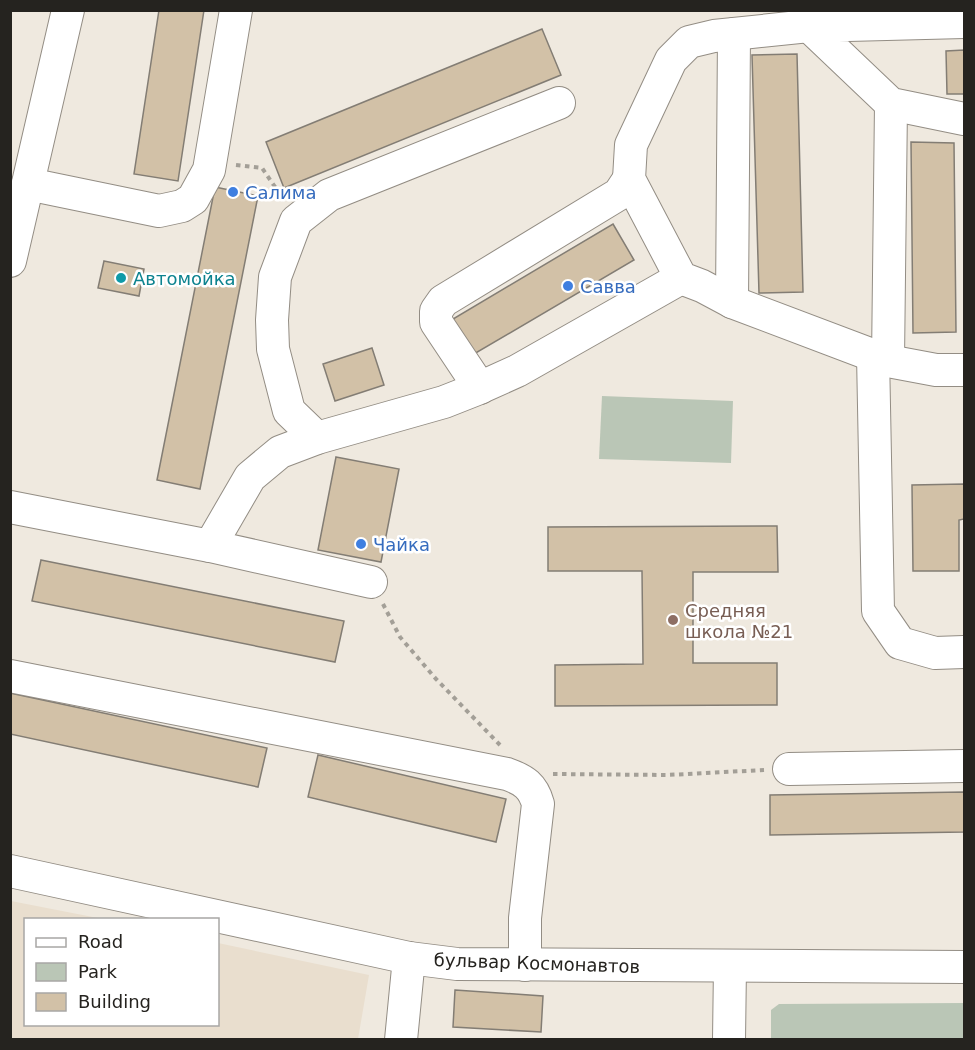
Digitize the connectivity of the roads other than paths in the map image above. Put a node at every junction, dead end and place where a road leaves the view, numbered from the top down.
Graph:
1 (68, 10) edge
2 (236, 10) edge
3 (807, 18) edge
4 (964, 22) edge
5 (734, 34) junction
6 (559, 103) dead end
7 (891, 104) junction
8 (964, 119) edge
9 (629, 179) junction
10 (21, 192) edge
11 (10, 261) edge
12 (681, 278) junction
13 (732, 302) junction
14 (881, 358) junction
15 (964, 370) edge
16 (480, 388) junction
17 (317, 438) junction
18 (10, 507) edge
19 (210, 546) junction
20 (371, 582) road end
21 (964, 652) edge
22 (10, 676) edge
23 (964, 766) edge
24 (789, 769) road end
25 (10, 871) edge
26 (409, 958) junction
27 (525, 965) junction
28 (730, 966) junction
29 (964, 967) edge
30 (401, 1040) edge
31 (729, 1040) edge

1 - 10 street
2 - 10 street
3 - 4 street
3 - 5 street
3 - 7 street
5 - 9 street
5 - 13 street
6 - 17 street
7 - 8 street
7 - 14 street
9 - 12 street
9 - 16 street
10 - 11 street
12 - 13 street
12 - 16 street
13 - 14 street
14 - 15 street
14 - 21 street
16 - 17 street
17 - 19 street
18 - 19 street
19 - 20 street
22 - 27 street
23 - 24 street
25 - 26 street, бульвар Космонавтов
26 - 27 street, бульвар Космонавтов
26 - 30 street
27 - 28 street, бульвар Космонавтов
28 - 29 street, бульвар Космонавтов
28 - 31 street

